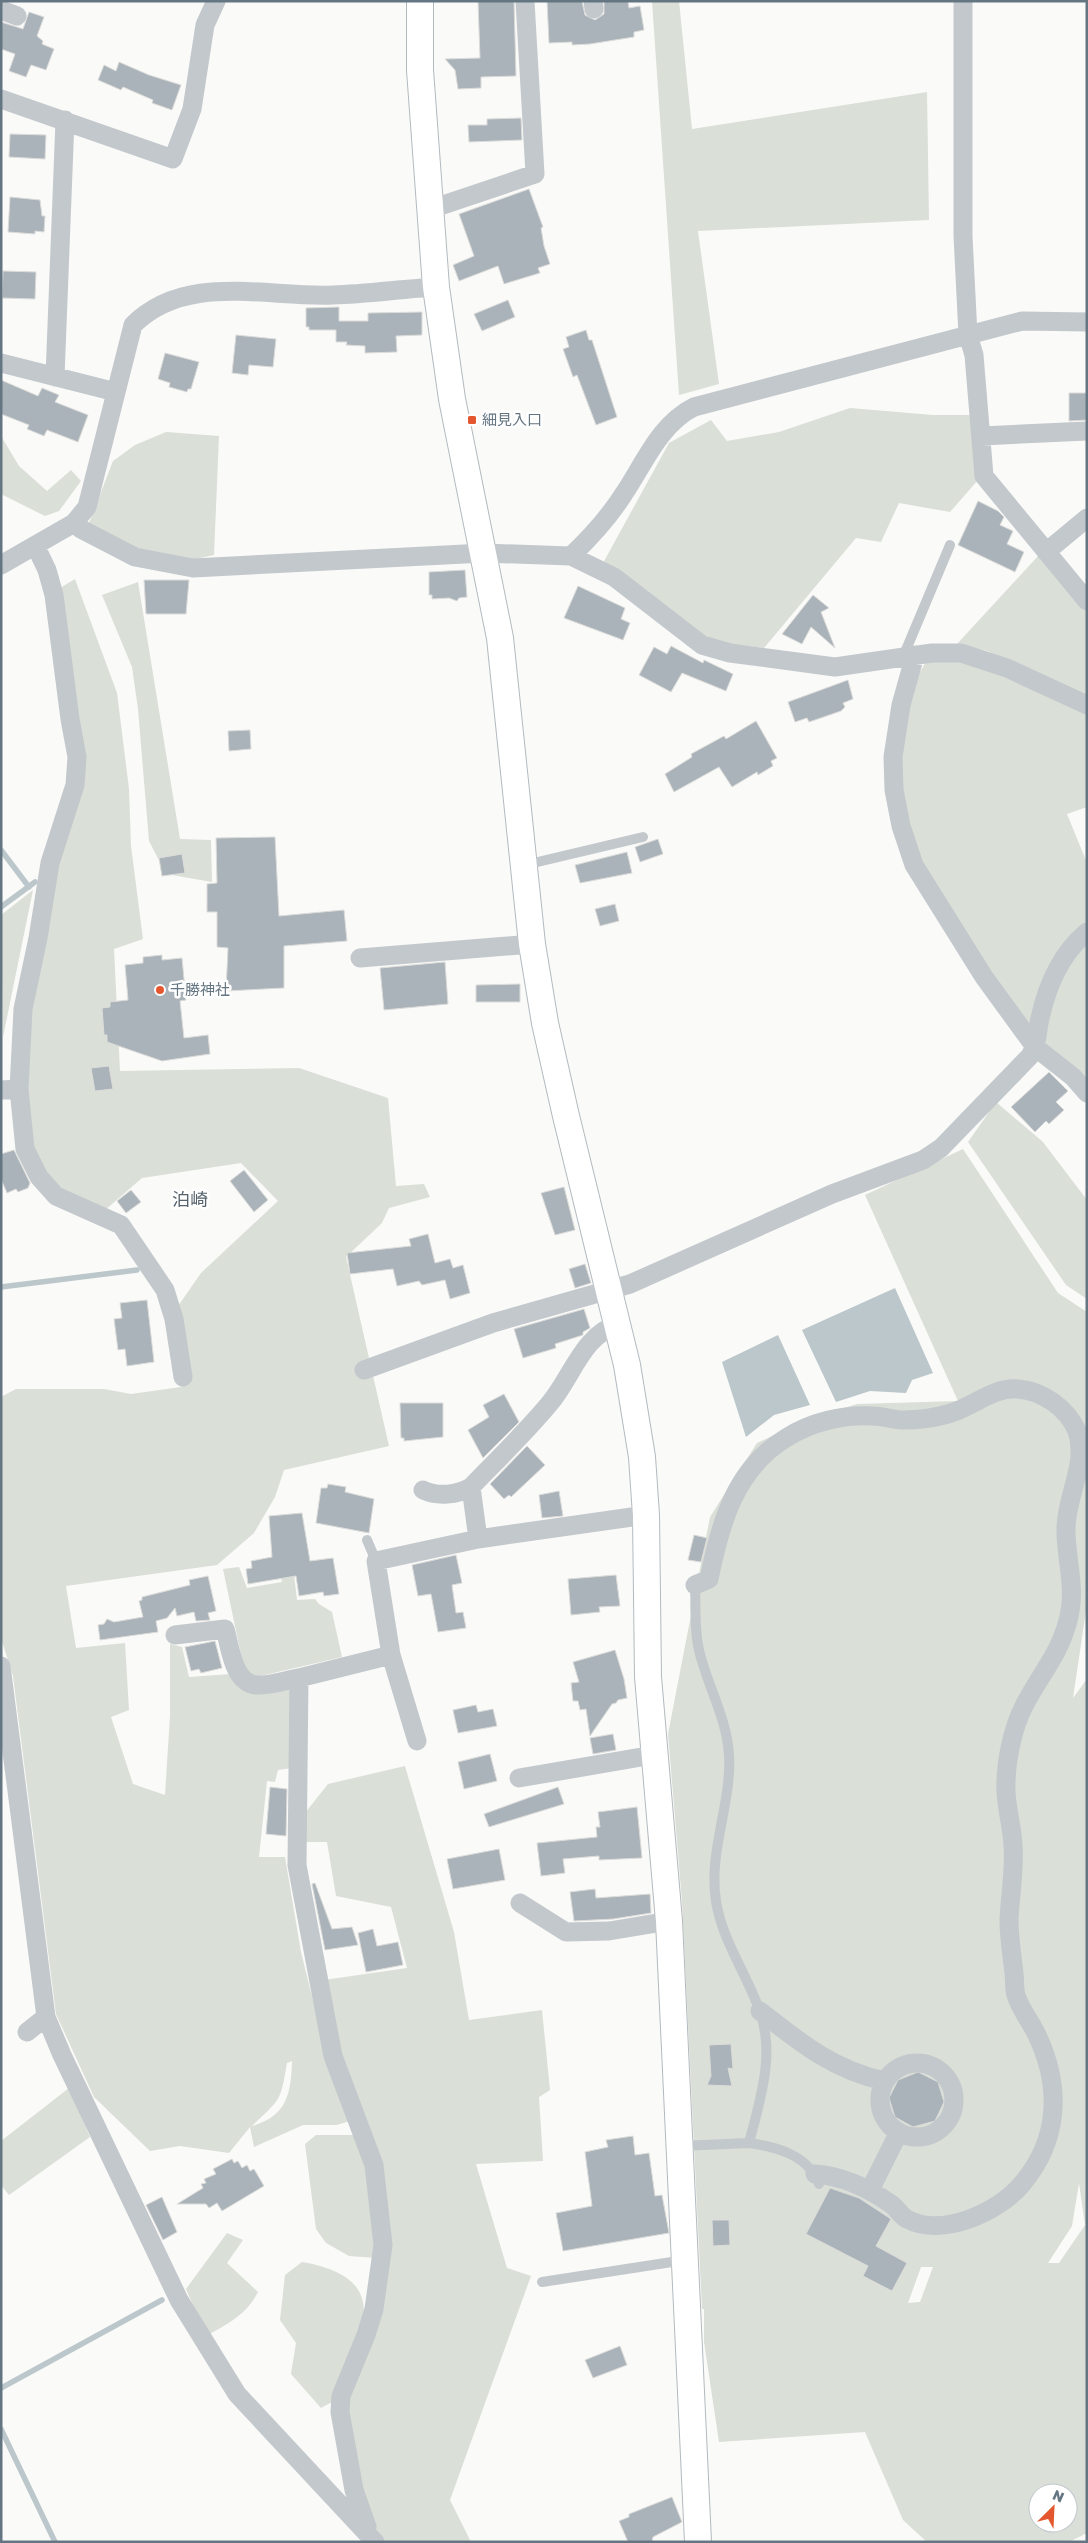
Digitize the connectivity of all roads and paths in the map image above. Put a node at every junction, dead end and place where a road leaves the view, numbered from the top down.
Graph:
1 (216, 1) edge
2 (420, 1) edge
3 (525, 1) edge
4 (963, 1) edge
5 (1, 99) edge
6 (65, 120) junction
7 (428, 210) junction
8 (436, 287) junction
9 (1087, 322) edge
10 (968, 335) junction
11 (1, 363) edge
12 (55, 376) junction
13 (116, 392) junction
14 (1087, 431) edge
15 (981, 436) junction
16 (1087, 518) edge
17 (74, 523) junction
18 (950, 544) dead end
19 (36, 547) junction
20 (1046, 552) junction
21 (484, 553) junction
22 (571, 556) junction
23 (1, 566) edge
24 (1087, 601) edge
25 (909, 656) junction
26 (1087, 705) edge
27 (643, 837) dead end
28 (524, 865) junction
29 (1087, 932) edge
30 (532, 944) junction
31 (360, 958) dead end
32 (1035, 1047) junction
33 (10, 1089) edge
34 (1087, 1093) edge
35 (609, 1289) junction
36 (618, 1324) junction
37 (364, 1370) dead end
38 (183, 1377) dead end
39 (471, 1487) junction
40 (423, 1490) dead end
41 (646, 1515) junction
42 (478, 1539) junction
43 (367, 1540) dead end
44 (376, 1561) junction
45 (695, 1585) joint
46 (175, 1634) dead end
47 (391, 1655) junction
48 (1, 1666) edge
49 (299, 1678) junction
50 (417, 1741) dead end
51 (653, 1755) junction
52 (519, 1778) dead end
53 (520, 1903) dead end
54 (669, 1922) junction
55 (760, 2011) junction
56 (46, 2017) junction
57 (27, 2032) dead end
58 (885, 2080) junction
59 (899, 2132) junction
60 (749, 2143) junction
61 (680, 2146) junction
62 (817, 2179) joint
63 (870, 2190) junction
64 (686, 2260) junction
65 (542, 2282) dead end
66 (372, 2537) edge
67 (698, 2542) edge

1 - 6 street
2 - 7 street
3 - 7 street
4 - 10 street
5 - 6 street
6 - 12 street
7 - 8 street
8 - 13 street
8 - 21 street
9 - 10 street
10 - 15 street
10 - 22 street
11 - 12 street
12 - 13 street
13 - 17 street
14 - 15 street
15 - 20 street
16 - 20 street
17 - 19 street
17 - 21 street
18 - 25 lane
19 - 23 street
19 - 33 street
20 - 24 street
21 - 22 street
21 - 28 street
22 - 25 street
25 - 26 street
25 - 32 street
27 - 28 lane
28 - 30 street
29 - 32 street
30 - 31 street
30 - 35 street
32 - 34 street
32 - 35 street
33 - 38 street
35 - 36 street
35 - 37 street
36 - 39 street
36 - 41 street
39 - 40 street
39 - 42 street
41 - 42 street
41 - 51 street
42 - 44 street
43 - 44 lane
44 - 47 street
45 - 55 lane
45 - 63 street
46 - 49 street
47 - 49 street
47 - 50 street
48 - 56 street
49 - 66 street
51 - 52 street
51 - 54 street
53 - 54 street
54 - 61 street
55 - 58 street
55 - 60 lane
56 - 57 street
56 - 66 street
58 - 59 street
58 - 59 street
59 - 63 street
60 - 61 lane
60 - 62 lane
61 - 64 street
62 - 63 street
64 - 65 lane
64 - 67 street

